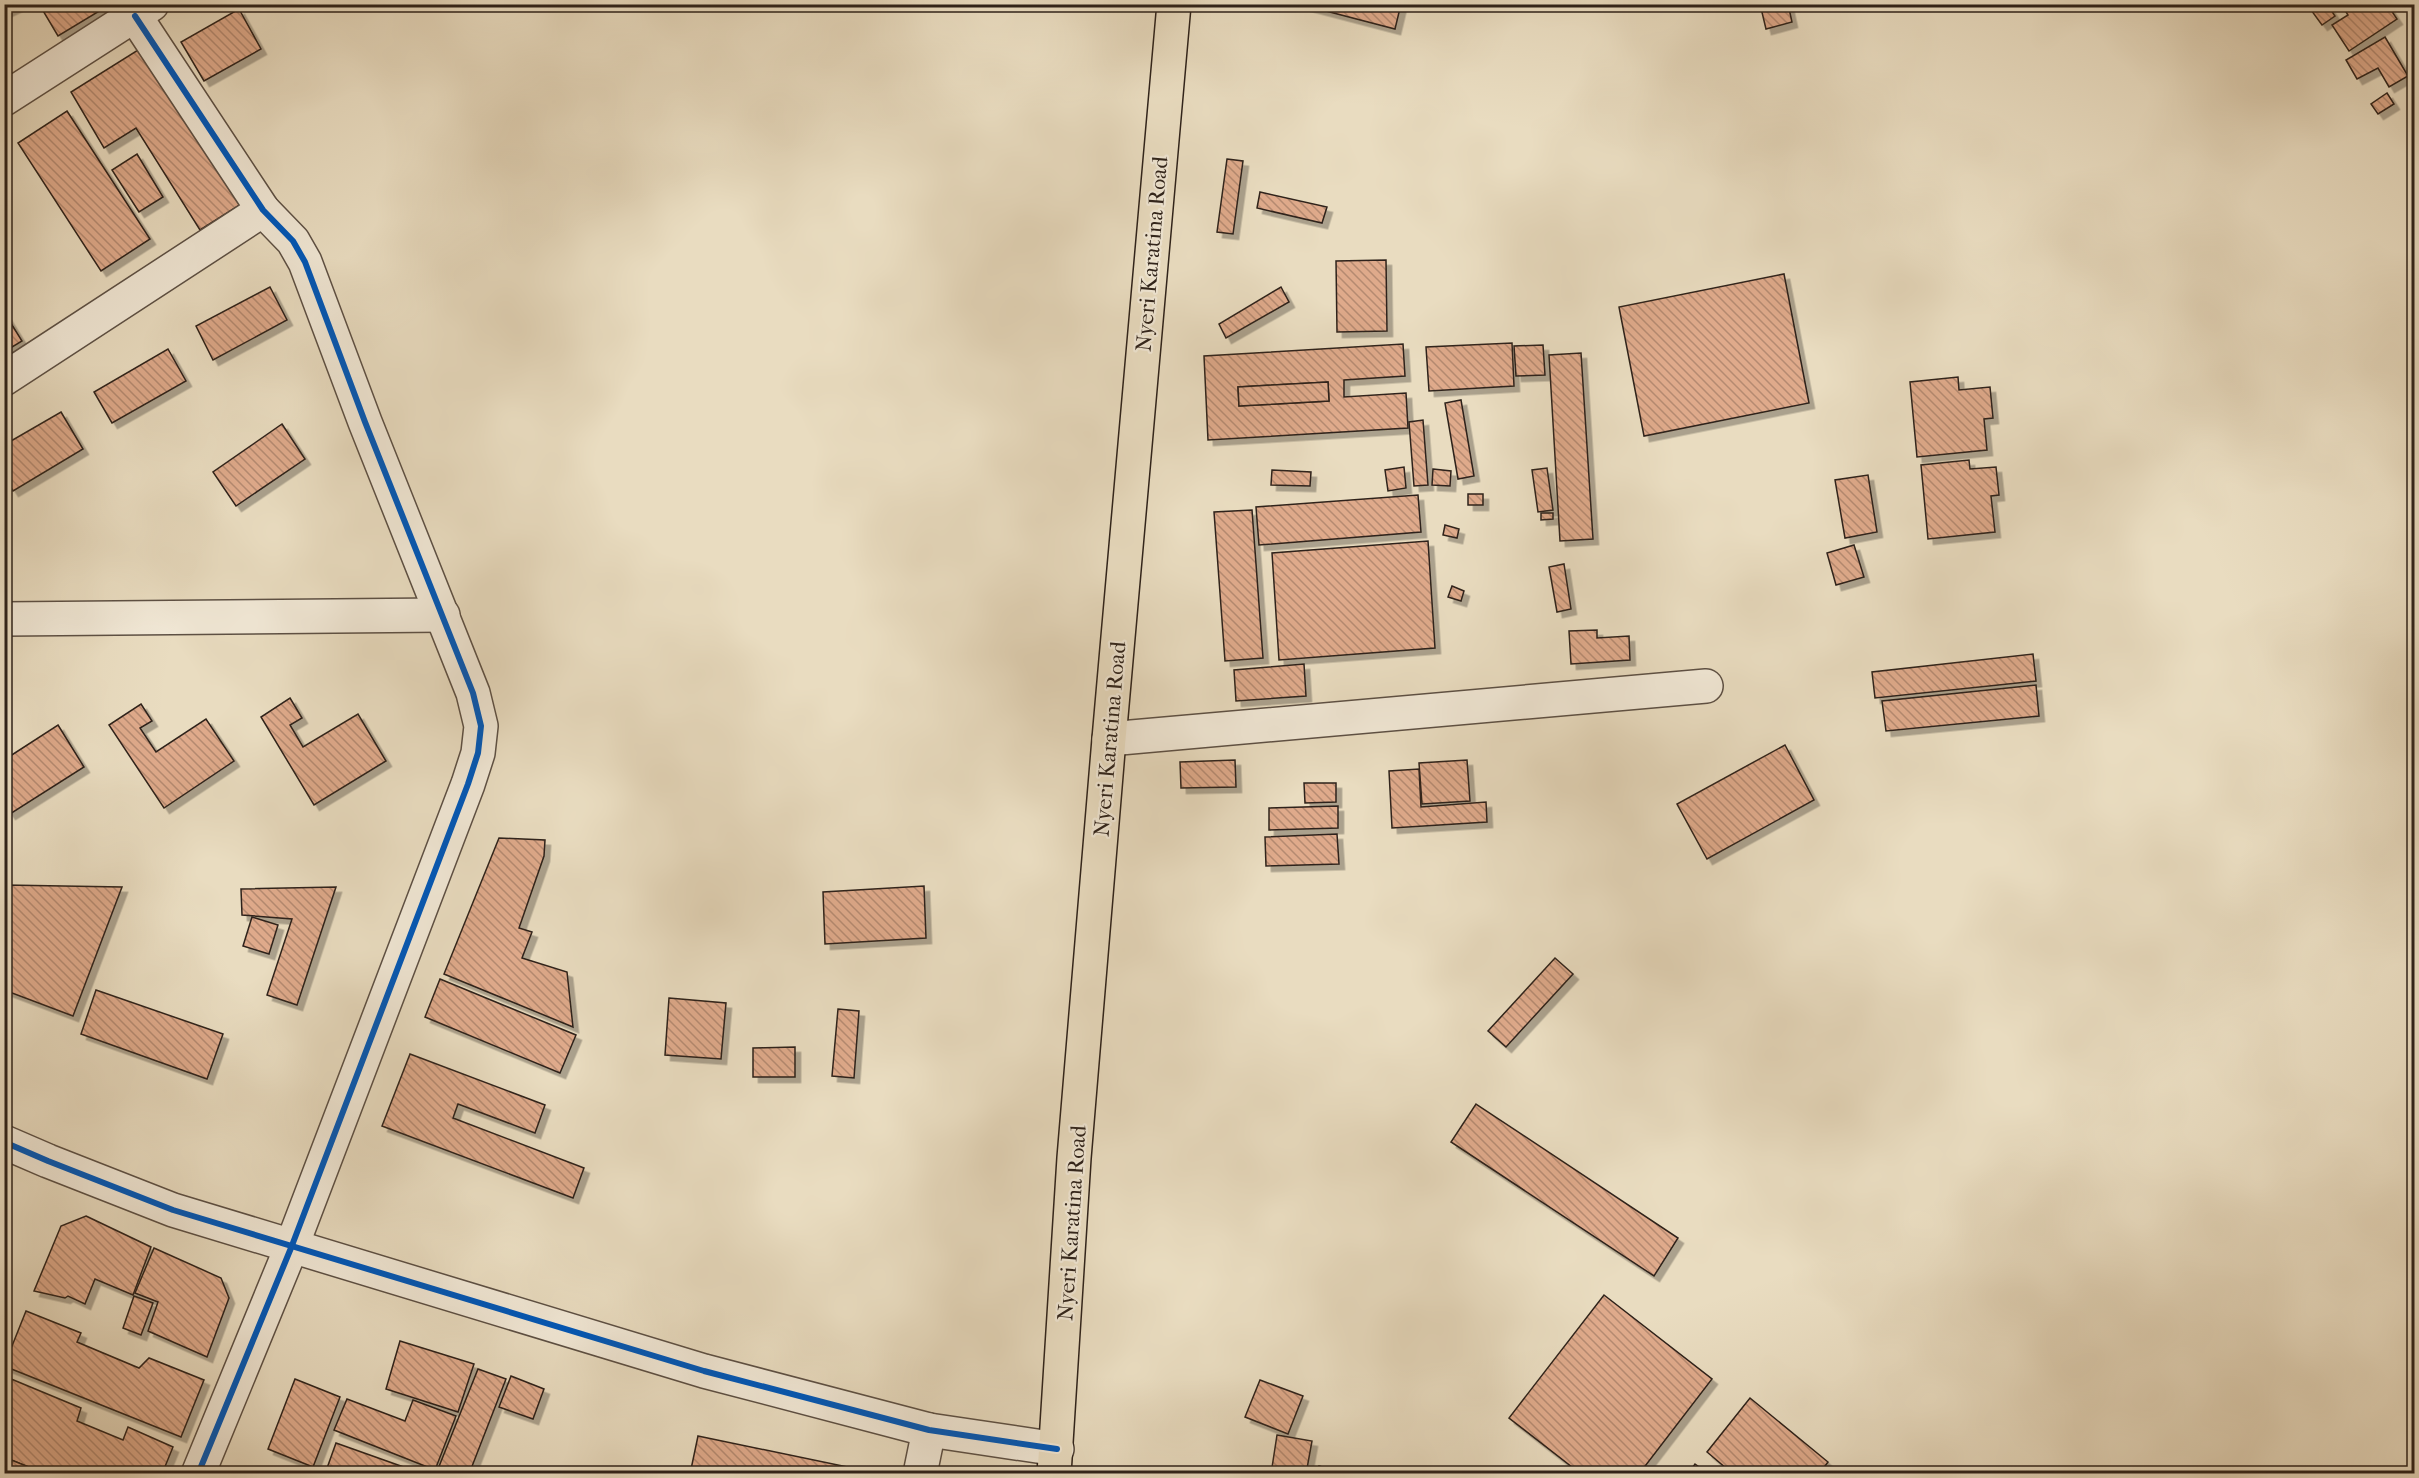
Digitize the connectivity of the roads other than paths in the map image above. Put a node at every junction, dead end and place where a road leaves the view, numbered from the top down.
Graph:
1 (1174, 4) edge
2 (144, 10) edge
3 (4, 99) edge
4 (263, 210) junction
5 (4, 380) edge
6 (443, 615) junction
7 (4, 619) edge
8 (1706, 686) dead end
9 (1109, 740) junction
10 (4, 1142) edge
11 (291, 1248) junction
12 (929, 1430) junction
13 (1055, 1461) edge
14 (202, 1472) edge
15 (920, 1473) edge

1 - 9 highway, Nyeri Karatina Road
2 - 3 street
2 - 4 street
4 - 5 street
4 - 6 street
6 - 7 street
6 - 11 street
8 - 9 street
9 - 13 highway, Nyeri Karatina Road
10 - 11 street
11 - 12 street
11 - 14 street
12 - 13 street
12 - 15 street

